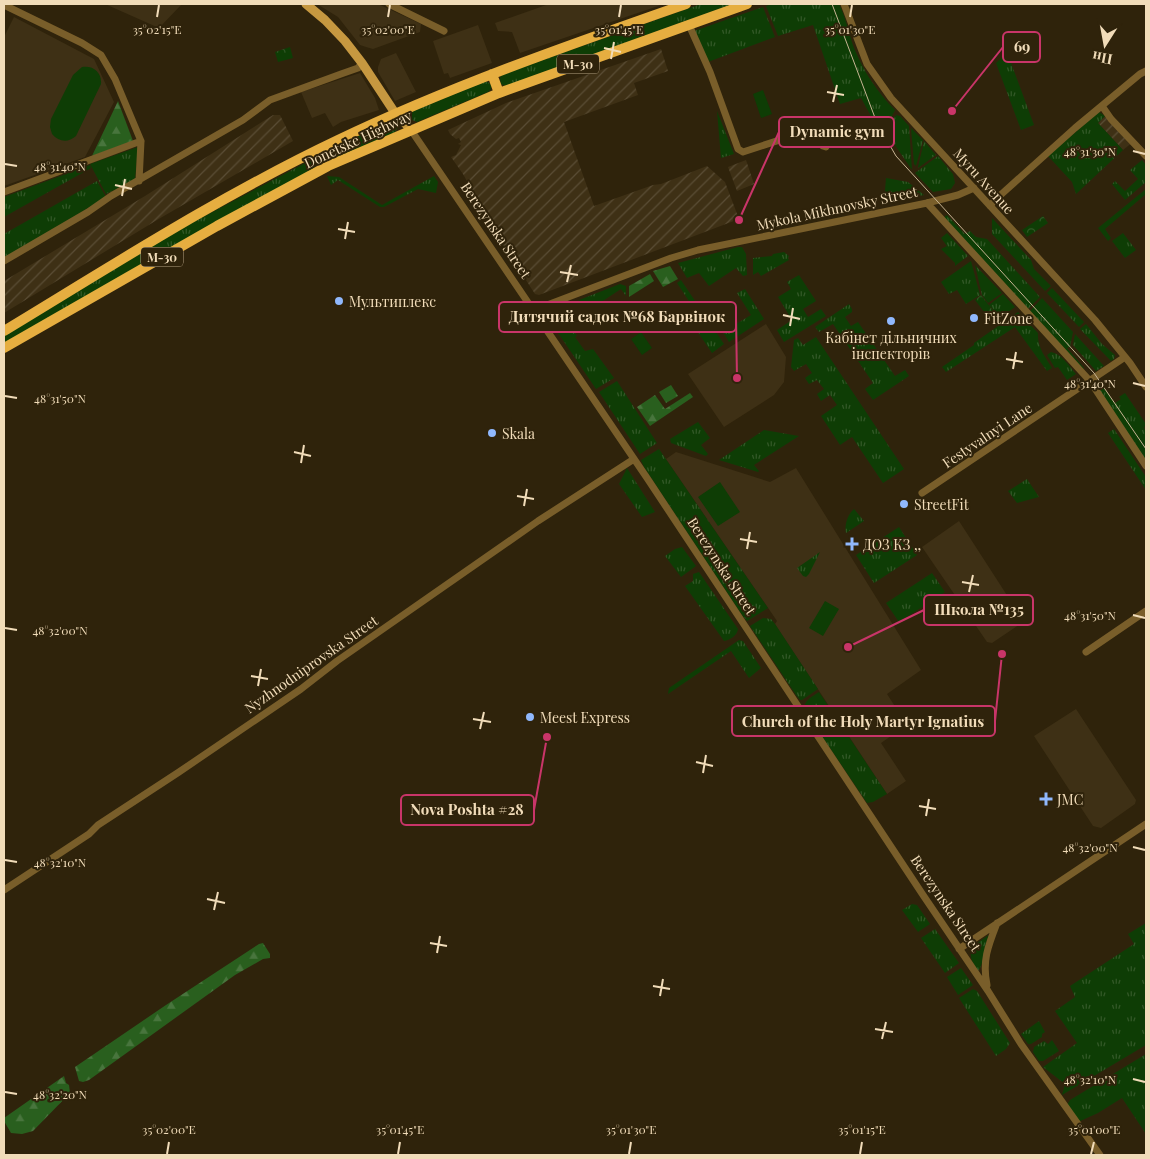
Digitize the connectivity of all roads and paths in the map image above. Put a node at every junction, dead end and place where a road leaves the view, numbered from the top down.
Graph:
1 (306, 4) edge
2 (389, 4) edge
3 (686, 4) edge
4 (747, 4) edge
5 (4, 5) edge
6 (845, 5) edge
7 (689, 24) junction
8 (444, 31) dead end
9 (362, 63) junction
10 (1146, 71) edge
11 (492, 74) junction
12 (499, 93) junction
13 (1102, 106) junction
14 (396, 114) junction
15 (411, 130) junction
16 (141, 141) junction
17 (826, 146) dead end
18 (315, 152) junction
19 (1146, 156) edge
20 (323, 169) junction
21 (139, 181) junction
22 (974, 188) junction
23 (4, 192) edge
24 (927, 203) junction
25 (990, 206) junction
26 (4, 261) edge
27 (534, 310) junction
28 (4, 332) edge
29 (4, 348) edge
30 (1125, 357) junction
31 (1090, 381) junction
32 (1146, 387) edge
33 (634, 459) junction
34 (1146, 466) edge
35 (922, 493) dead end
36 (1146, 611) edge
37 (1086, 652) dead end
38 (1146, 824) edge
39 (4, 890) edge
40 (997, 923) junction
41 (959, 949) junction
42 (988, 990) junction
43 (1100, 1155) edge

1 - 9 main road, Berezynska Street
2 - 8 street
3 - 11 highway, Donetske Highway / М-30
4 - 7 highway, Donetske Highway / М-30
5 - 16 street
6 - 22 street, Myru Avenue
7 - 12 highway, Donetske Highway / М-30
7 - 17 street
9 - 14 main road, Berezynska Street
9 - 21 street
10 - 13 street
11 - 12 highway
11 - 14 highway, Donetske Highway / М-30
12 - 15 highway, Donetske Highway / М-30
13 - 19 street
13 - 25 street
14 - 15 main road, Berezynska Street
14 - 18 highway, Donetske Highway / М-30
15 - 20 highway, Donetske Highway / М-30
15 - 27 street, Berezynska Street
16 - 21 street
16 - 23 street
18 - 20 highway
18 - 28 highway, Donetske Highway / М-30
20 - 29 highway, Donetske Highway / М-30
21 - 26 street
22 - 24 street, Mykola Mikhnovsky Street
22 - 25 street, Myru Avenue
24 - 27 street, Mykola Mikhnovsky Street
24 - 31 street
25 - 30 street, Myru Avenue
27 - 33 street, Berezynska Street
30 - 31 street
30 - 32 street, Myru Avenue
31 - 34 street
31 - 35 street, Festyvalnyi Lane
33 - 39 street, Nyzhnodniprovska Street
33 - 41 street, Berezynska Street
36 - 37 street
38 - 40 street
40 - 41 street
40 - 42 street
41 - 42 street, Berezynska Street
42 - 43 street, Berezynska Street

